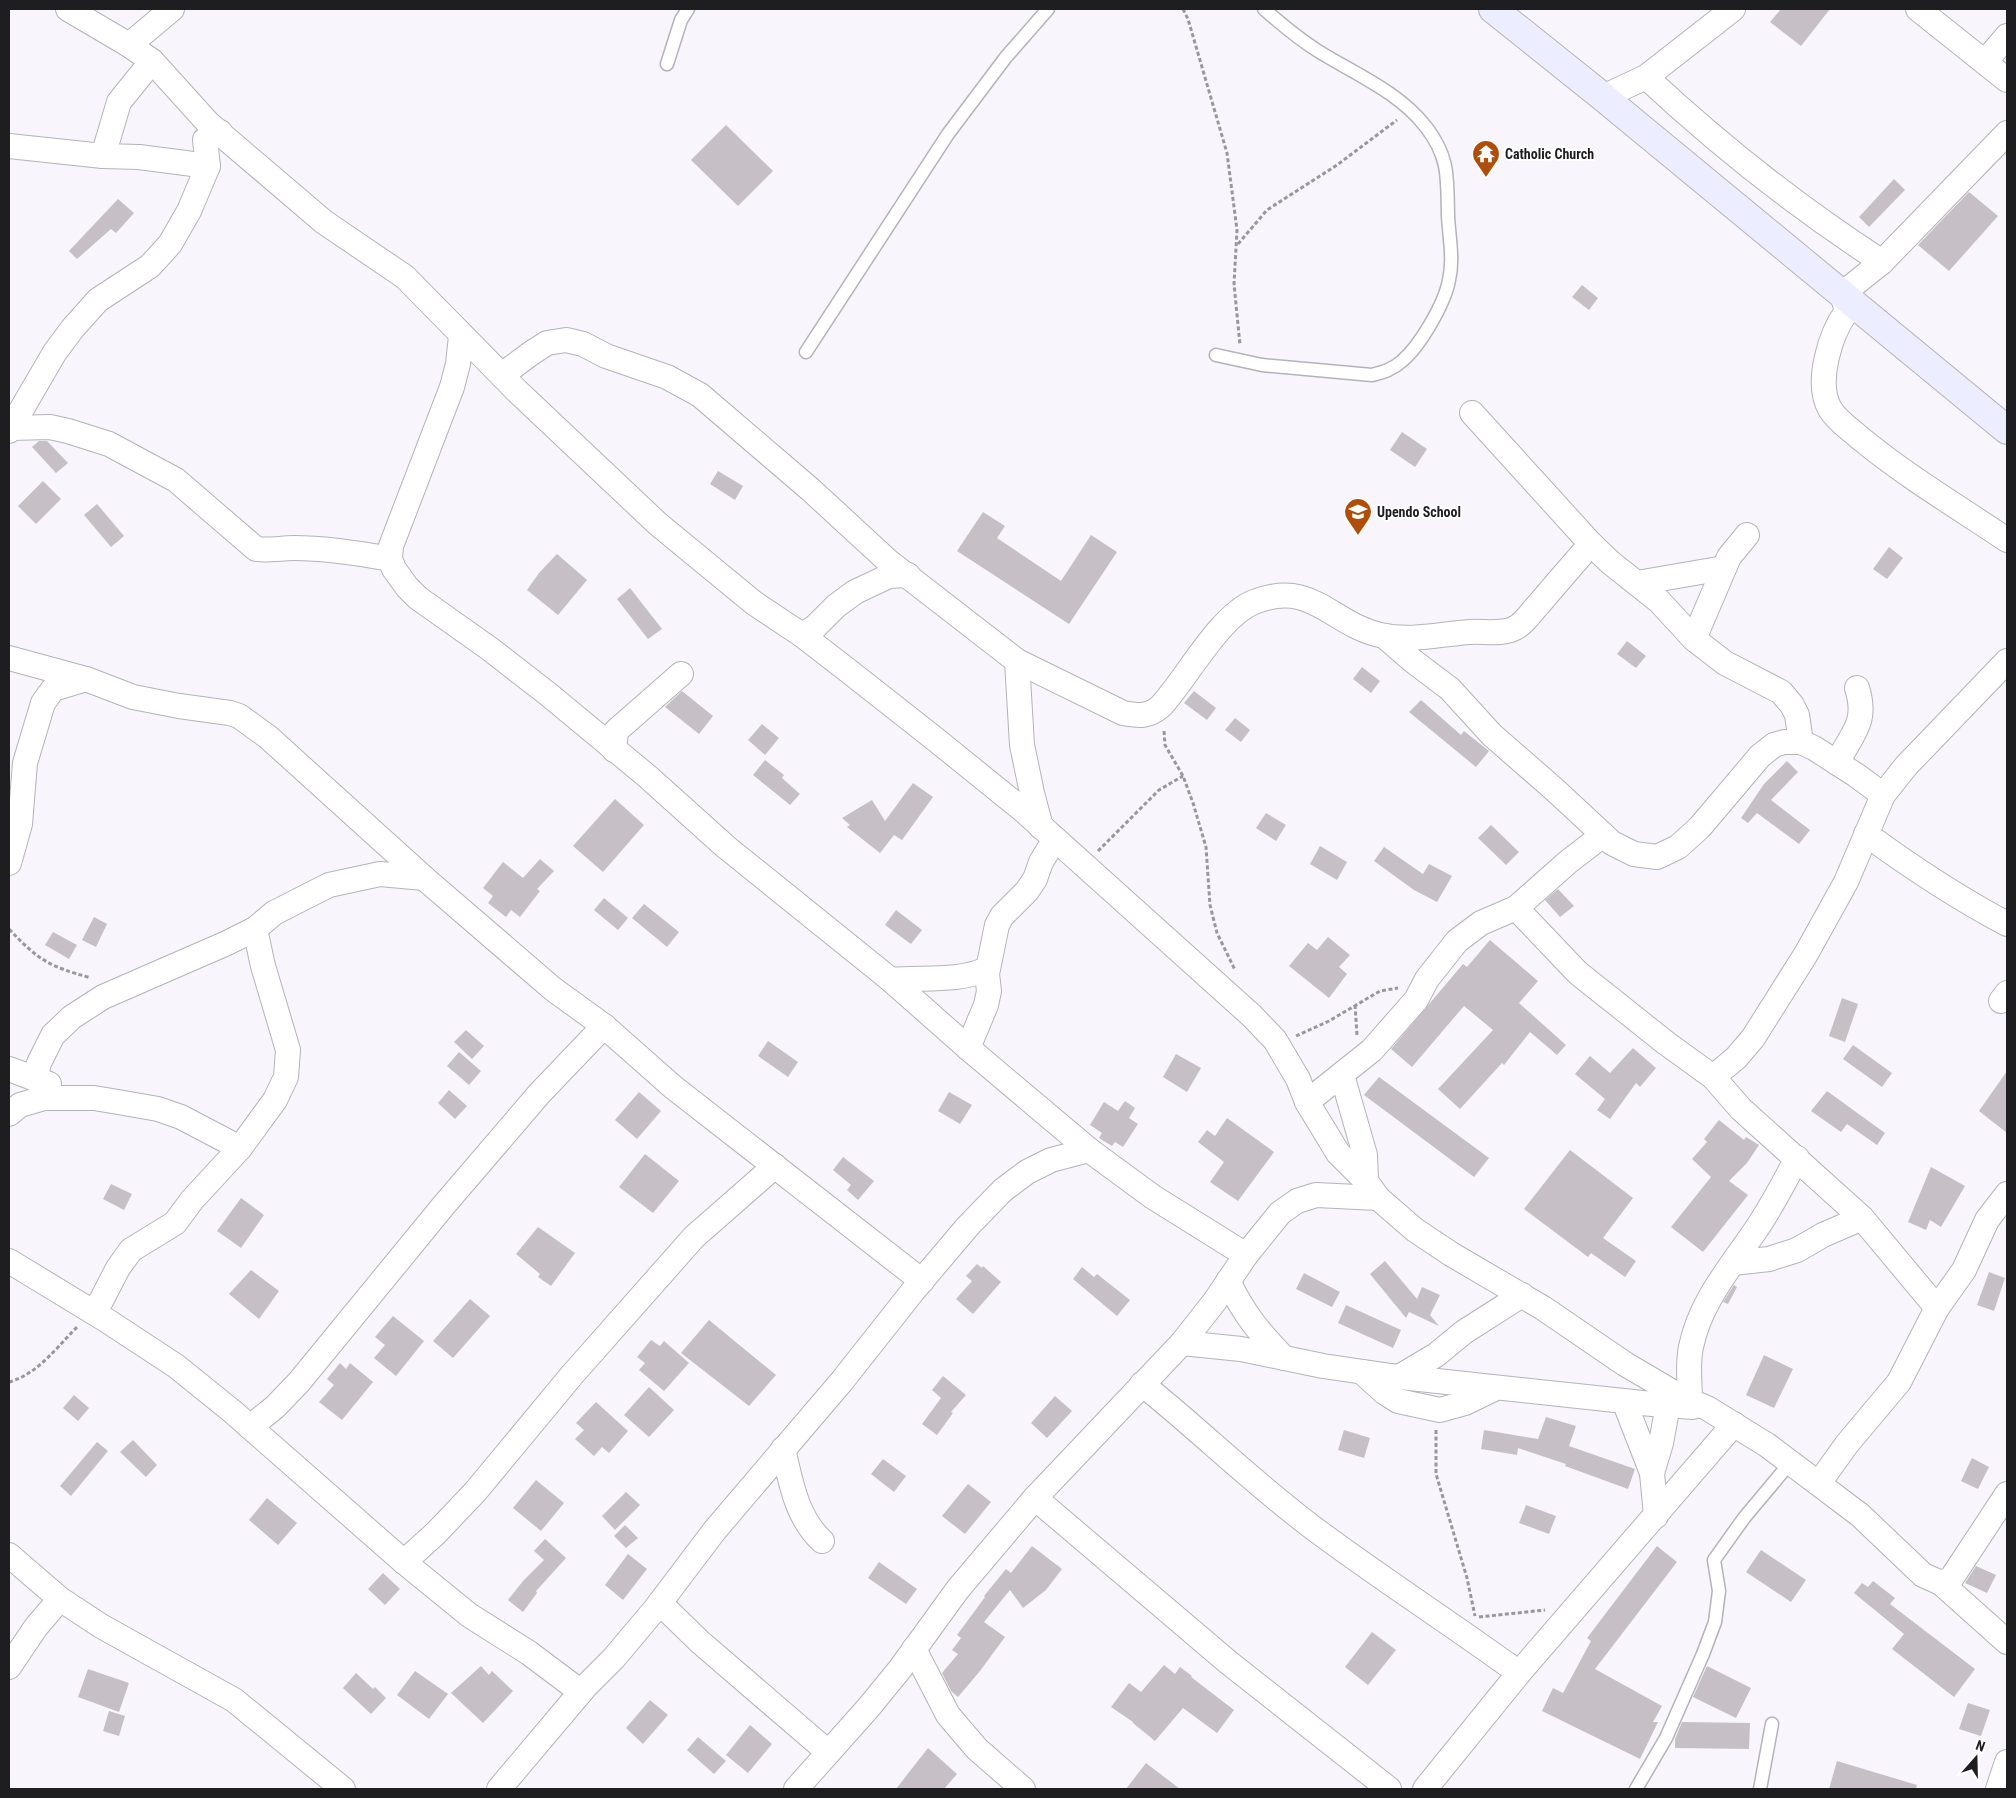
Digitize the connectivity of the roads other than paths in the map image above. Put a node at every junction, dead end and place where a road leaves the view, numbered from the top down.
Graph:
1 (68, 9) edge
2 (172, 9) edge
3 (688, 9) edge
4 (1048, 9) edge
5 (1264, 9) edge
6 (1733, 9) edge
7 (1918, 9) edge
8 (1497, 10) edge
9 (2007, 36) edge
10 (129, 44) junction
11 (152, 61) junction
12 (1985, 62) junction
13 (667, 64) dead end
14 (1646, 77) junction
15 (2007, 80) edge
16 (1603, 97) junction
17 (220, 132) junction
18 (2007, 133) edge
19 (9, 146) edge
20 (103, 156) junction
21 (208, 166) junction
22 (1882, 262) junction
23 (1842, 294) junction
24 (461, 336) junction
25 (806, 352) dead end
26 (1216, 355) dead end
27 (502, 375) junction
28 (1472, 413) dead end
29 (10, 430) edge
30 (2007, 430) edge
31 (1747, 535) dead end
32 (2007, 540) edge
33 (1591, 544) junction
34 (390, 559) junction
35 (1724, 568) junction
36 (908, 575) junction
37 (1637, 583) junction
38 (802, 635) junction
39 (1384, 636) junction
40 (1694, 639) junction
41 (9, 658) edge
42 (1017, 661) junction
43 (2007, 661) edge
44 (681, 674) dead end
45 (86, 679) junction
46 (1857, 688) dead end
47 (1801, 742) junction
48 (614, 750) junction
49 (1837, 763) junction
50 (1883, 795) junction
51 (1048, 833) junction
52 (1866, 834) junction
53 (1603, 835) junction
54 (9, 863) edge
55 (424, 878) junction
56 (1516, 908) junction
57 (2007, 924) edge
58 (255, 928) junction
59 (987, 969) junction
60 (891, 980) junction
61 (604, 1026) junction
62 (968, 1048) junction
63 (9, 1069) edge
64 (1342, 1076) junction
65 (1713, 1077) junction
66 (35, 1079) junction
67 (94, 1098) junction
68 (1307, 1102) junction
69 (9, 1114) edge
70 (240, 1148) junction
71 (1089, 1150) junction
72 (1797, 1158) junction
73 (775, 1166) junction
74 (1372, 1190) junction
75 (2007, 1194) edge
76 (1862, 1218) junction
77 (1246, 1255) junction
78 (9, 1261) edge
79 (1733, 1263) junction
80 (922, 1281) junction
81 (1228, 1281) junction
82 (1522, 1295) junction
83 (1938, 1308) junction
84 (92, 1311) junction
85 (1182, 1344) junction
86 (1284, 1358) junction
87 (1362, 1372) junction
88 (1399, 1377) junction
89 (1142, 1384) junction
90 (1496, 1388) junction
91 (1624, 1401) junction
92 (1688, 1404) junction
93 (1734, 1424) junction
94 (250, 1427) junction
95 (783, 1449) junction
96 (1790, 1464) junction
97 (1652, 1473) junction
98 (1818, 1483) junction
99 (2007, 1494) edge
100 (1035, 1498) junction
101 (1656, 1516) junction
102 (822, 1541) dead end
103 (9, 1555) edge
104 (404, 1562) junction
105 (1941, 1583) junction
106 (60, 1599) junction
107 (660, 1603) junction
108 (2007, 1642) edge
109 (914, 1649) junction
110 (9, 1667) edge
111 (1518, 1673) junction
112 (581, 1692) junction
113 (1772, 1724) dead end
114 (828, 1752) junction
115 (2007, 1762) edge
116 (343, 1789) edge
117 (499, 1789) edge
118 (796, 1789) edge
119 (1023, 1789) edge
120 (1389, 1789) edge
121 (1425, 1789) edge
122 (1636, 1789) edge
123 (1760, 1789) edge
124 (1998, 1789) edge

1 - 10 street
2 - 10 street
3 - 13 lane
4 - 25 lane
5 - 26 lane
6 - 14 street
7 - 12 street
8 - 16 main road
9 - 12 street
10 - 11 street
11 - 17 street
11 - 20 street
12 - 15 street
14 - 16 street
14 - 22 street
16 - 23 main road
17 - 21 street
17 - 24 street
18 - 22 street
19 - 20 street
20 - 21 street
21 - 29 street
22 - 23 street
23 - 30 main road
23 - 32 street
24 - 27 street
24 - 34 street
27 - 36 street
27 - 38 street
28 - 33 street
29 - 34 street
31 - 35 street
33 - 37 street
33 - 39 street
34 - 48 street
35 - 37 street
35 - 40 street
36 - 38 street
36 - 42 street
37 - 40 street
38 - 51 street
39 - 42 street
39 - 53 street
40 - 47 street
41 - 45 street
42 - 51 street
43 - 50 street
44 - 48 street
45 - 54 street
45 - 55 street
46 - 49 street
47 - 49 street
47 - 53 street
48 - 60 street
49 - 50 street
50 - 52 street
51 - 59 street
51 - 68 street
52 - 57 street
52 - 65 street
53 - 56 street
55 - 58 street
55 - 61 street
56 - 64 street
56 - 65 street
58 - 66 street
58 - 70 street
59 - 60 street
59 - 62 street
60 - 62 street
61 - 73 street
61 - 94 street
62 - 71 street
63 - 66 street
64 - 68 street
64 - 74 street
65 - 72 street
66 - 67 street
67 - 69 street
67 - 70 street
68 - 74 street
70 - 84 street
71 - 77 street
71 - 80 street
72 - 76 street
72 - 79 street
73 - 80 street
73 - 104 street
74 - 77 street
74 - 82 street
75 - 83 street
76 - 79 street
76 - 83 street
77 - 81 street
78 - 84 street
79 - 92 street
80 - 95 street
81 - 85 street
81 - 86 street
82 - 88 street
82 - 92 street
83 - 98 street
84 - 94 street
85 - 86 street
85 - 89 street
86 - 87 street
87 - 88 street
87 - 90 street
88 - 90 street
89 - 100 street
89 - 111 street
90 - 91 street
91 - 92 street
91 - 97 street
92 - 93 street
92 - 97 street
93 - 96 street
93 - 101 street
94 - 104 street
95 - 102 street
95 - 107 street
96 - 98 street
96 - 122 lane
97 - 101 street
98 - 105 street
99 - 105 street
100 - 109 street
100 - 120 street
101 - 111 street
103 - 106 street
104 - 112 street
105 - 108 street
106 - 110 street
106 - 116 street
107 - 112 street
107 - 114 street
109 - 114 street
109 - 119 street
111 - 121 street
112 - 117 street
113 - 123 lane
114 - 118 street
115 - 124 street

